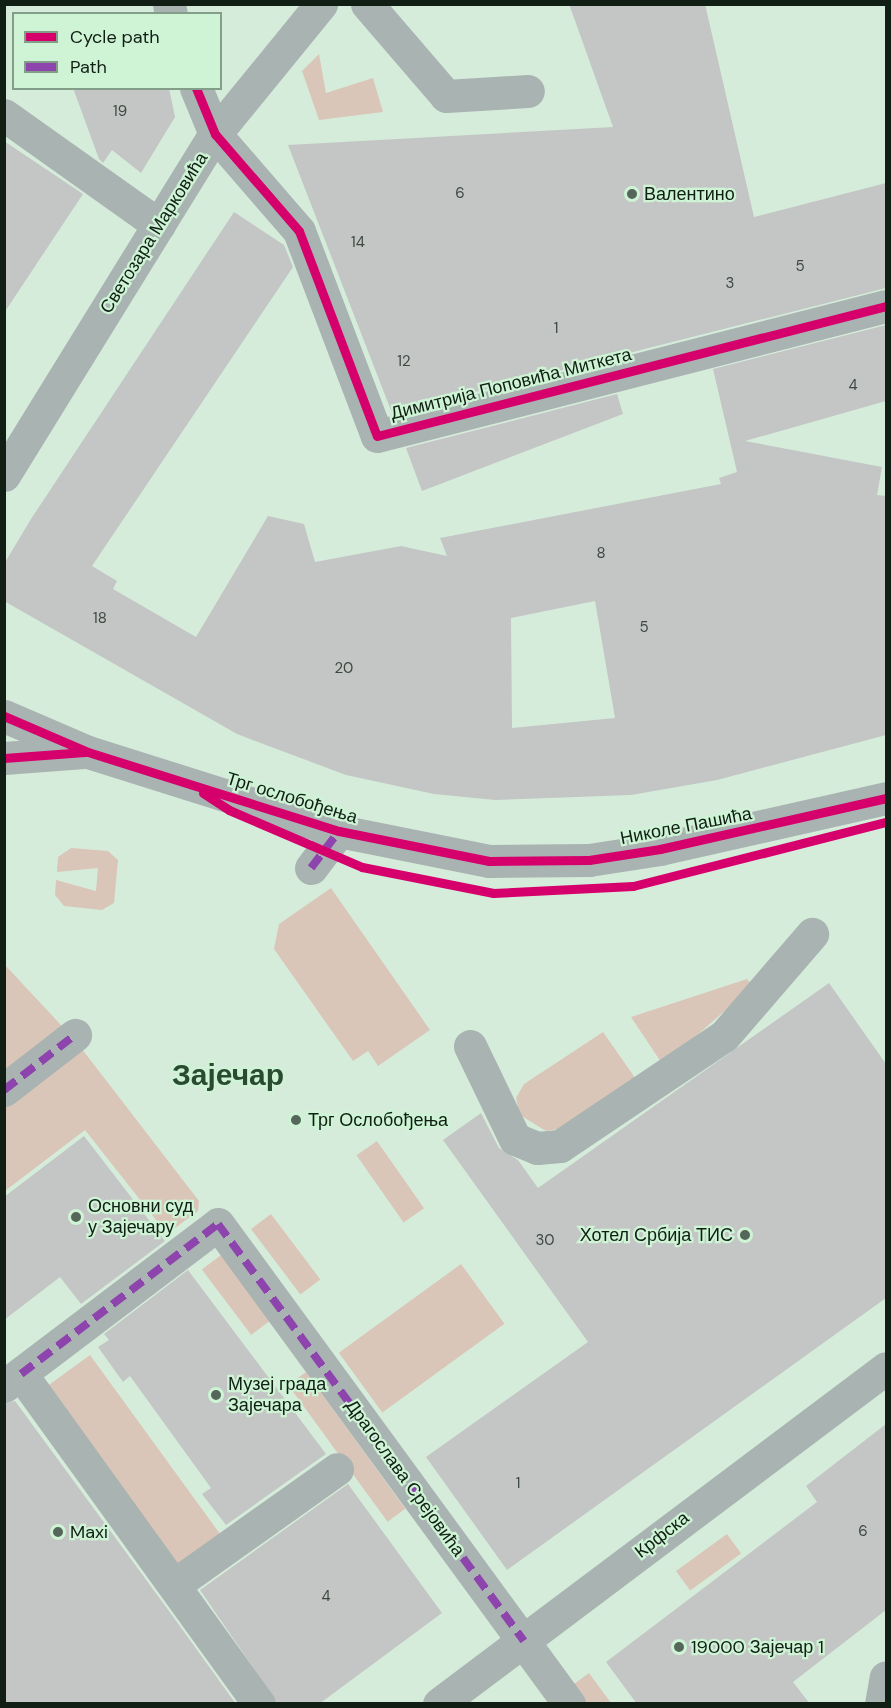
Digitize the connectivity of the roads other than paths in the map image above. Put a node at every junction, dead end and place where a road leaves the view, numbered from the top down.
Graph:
1 (321, 4) edge
2 (367, 4) edge
3 (197, 90) edge
4 (528, 91) dead end
5 (4, 115) edge
6 (215, 134) junction
7 (159, 225) junction
8 (886, 306) edge
9 (4, 475) edge
10 (4, 716) edge
11 (88, 752) junction
12 (4, 758) edge
13 (886, 798) edge
14 (339, 831) junction
15 (489, 861) joint
16 (311, 868) dead end
17 (812, 934) dead end
18 (75, 1035) dead end
19 (470, 1046) dead end
20 (4, 1090) edge
21 (886, 1368) edge
22 (13, 1380) edge
23 (337, 1469) dead end
24 (174, 1585) junction
25 (524, 1641) junction
26 (886, 1677) edge
27 (259, 1704) edge
28 (439, 1704) edge
29 (569, 1704) edge
30 (881, 1704) edge

1 - 6 street, Светозара Марковића
2 - 4 street
3 - 6 street
5 - 7 street
6 - 7 street, Светозара Марковића
6 - 8 street, Димитрија Поповића Миткета
7 - 9 street, Светозара Марковића
10 - 11 street, Трг ослобођења
11 - 12 street, Трг ослобођења
11 - 14 street, Трг ослобођења
13 - 15 street, Николе Пашића
14 - 15 street, Трг ослобођења
14 - 16 street
17 - 19 street
18 - 20 street
21 - 25 street, Крфска
22 - 24 street
22 - 25 street, Драгослава Срејовића
23 - 24 street
24 - 27 street
25 - 28 street, Крфска
25 - 29 street, Драгослава Срејовића
26 - 30 street

